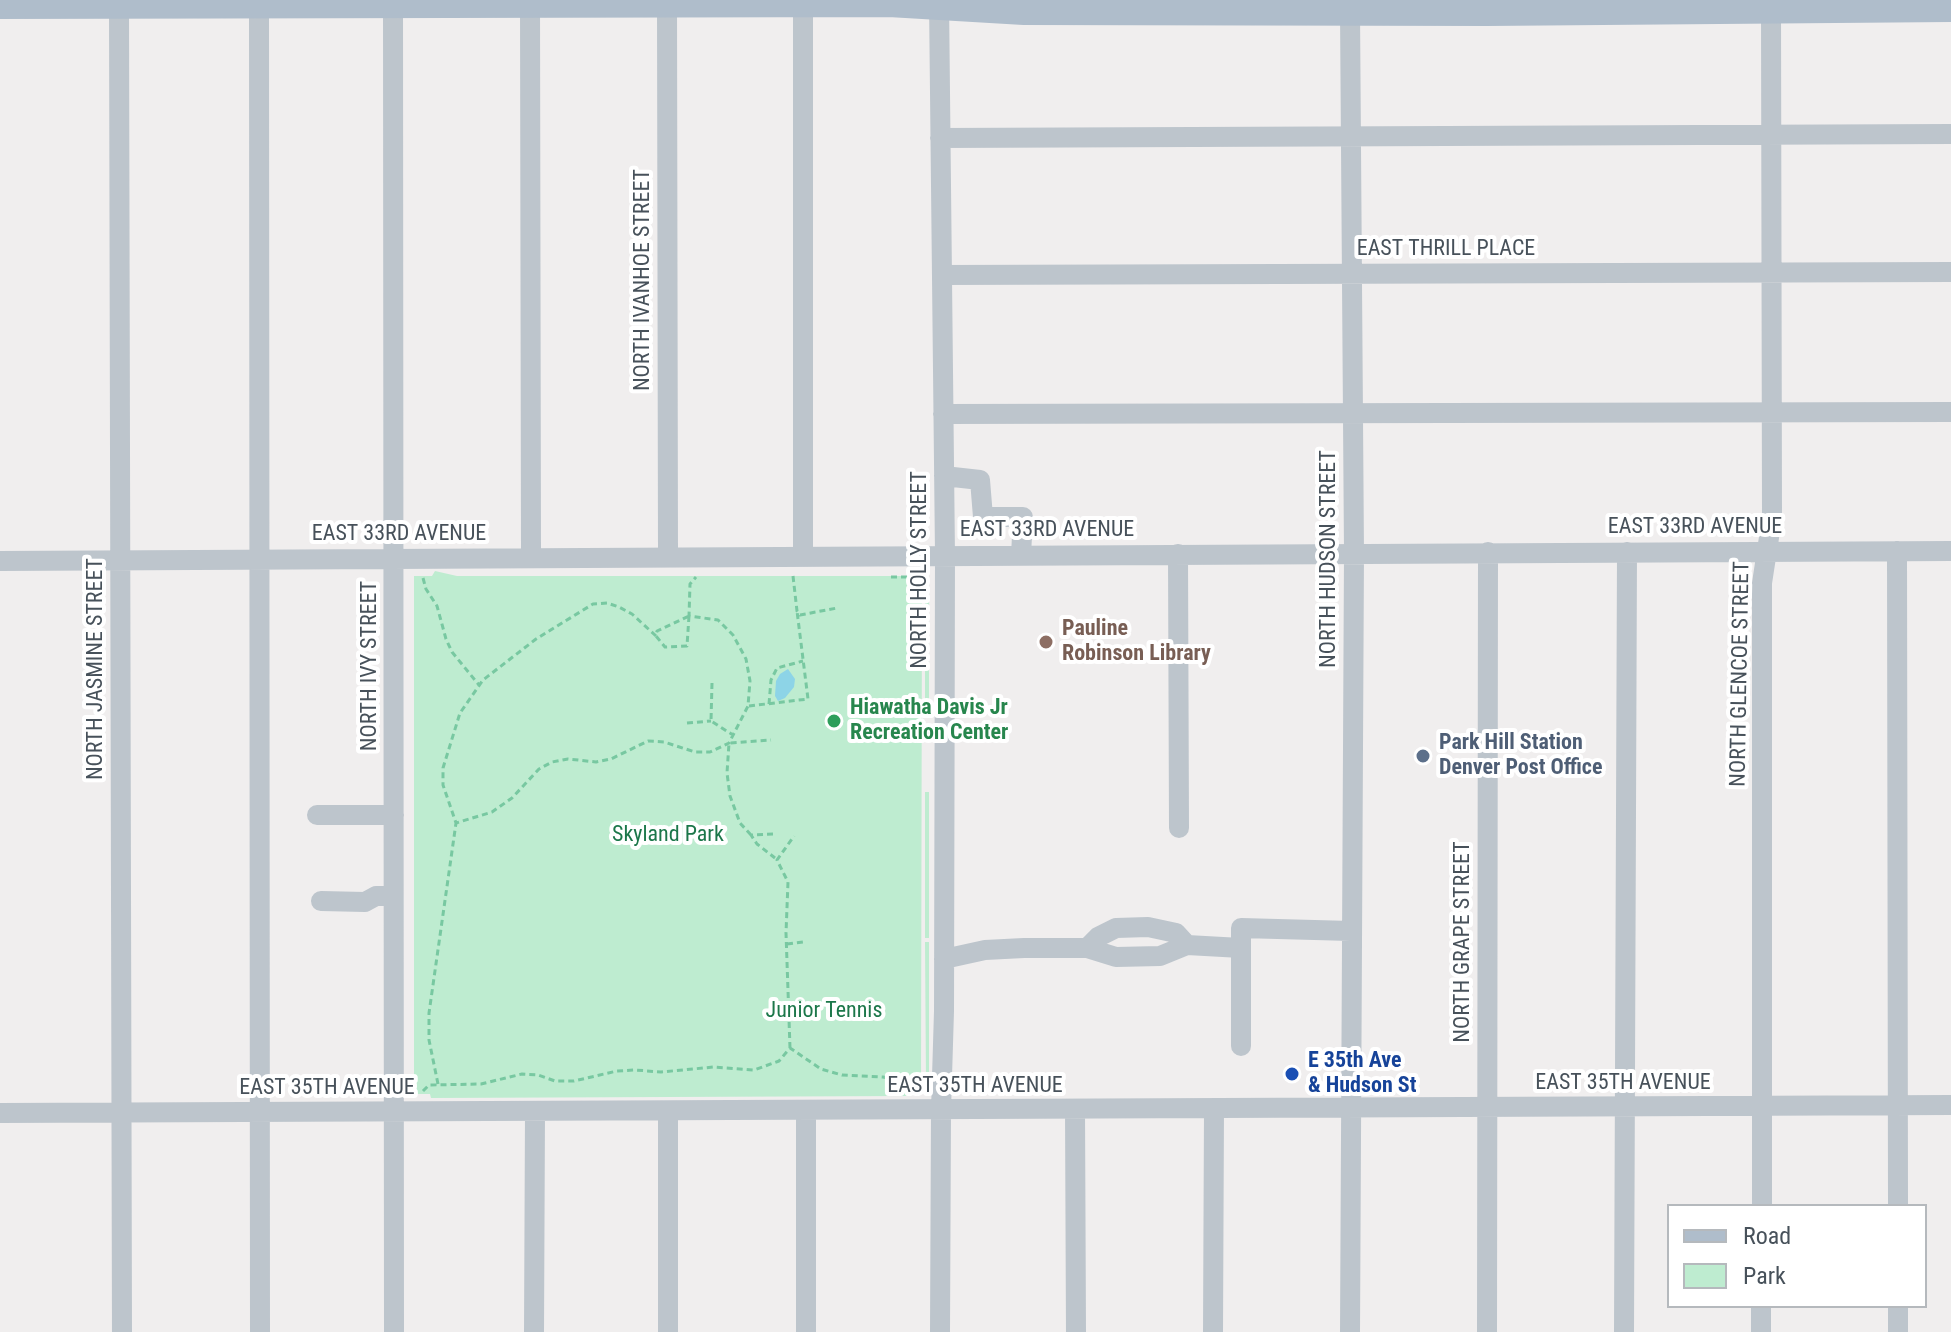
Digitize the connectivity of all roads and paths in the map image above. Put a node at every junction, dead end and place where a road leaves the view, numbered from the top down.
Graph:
1 (394, 2) edge
2 (530, 3) junction
3 (259, 4) junction
4 (667, 4) junction
5 (803, 4) junction
6 (939, 4) edge
7 (1770, 5) edge
8 (0, 6) edge
9 (119, 6) junction
10 (1951, 9) edge
11 (1350, 11) junction
12 (1951, 134) edge
13 (1351, 135) junction
14 (1771, 135) junction
15 (940, 138) junction
16 (1951, 272) edge
17 (1353, 273) junction
18 (1771, 273) junction
19 (942, 275) junction
20 (1951, 412) edge
21 (1771, 413) junction
22 (943, 414) junction
23 (1353, 414) junction
24 (944, 476) junction
25 (1767, 551) junction
26 (1897, 551) junction
27 (1951, 551) edge
28 (1488, 552) junction
29 (1627, 552) junction
30 (1354, 553) junction
31 (1178, 554) junction
32 (945, 555) junction
33 (1021, 555) junction
34 (803, 556) junction
35 (531, 557) junction
36 (668, 557) junction
37 (259, 558) junction
38 (394, 558) junction
39 (119, 560) junction
40 (0, 561) edge
41 (422, 573) dead end
42 (793, 576) dead end
43 (690, 584) dead end
44 (837, 608) dead end
45 (797, 611) junction
46 (689, 616) junction
47 (656, 636) junction
48 (803, 661) junction
49 (712, 683) dead end
50 (479, 685) junction
51 (769, 705) junction
52 (748, 706) junction
53 (711, 721) junction
54 (687, 723) dead end
55 (733, 735) junction
56 (771, 740) dead end
57 (729, 743) junction
58 (317, 815) dead end
59 (394, 815) junction
60 (456, 823) junction
61 (1179, 828) dead end
62 (773, 834) dead end
63 (751, 835) junction
64 (794, 836) dead end
65 (777, 860) junction
66 (393, 896) junction
67 (321, 901) dead end
68 (1351, 931) junction
69 (803, 942) dead end
70 (787, 944) junction
71 (1187, 945) junction
72 (1087, 948) junction
73 (1241, 948) junction
74 (944, 959) junction
75 (1241, 1046) dead end
76 (790, 1048) junction
77 (439, 1085) junction
78 (924, 1086) dead end
79 (420, 1093) dead end
80 (1898, 1105) junction
81 (1951, 1105) edge
82 (1762, 1106) junction
83 (1487, 1107) junction
84 (1624, 1107) junction
85 (1350, 1108) junction
86 (1075, 1109) junction
87 (1214, 1109) junction
88 (806, 1110) junction
89 (941, 1110) junction
90 (668, 1111) junction
91 (394, 1112) junction
92 (535, 1112) junction
93 (0, 1113) edge
94 (121, 1113) junction
95 (260, 1113) junction
96 (1762, 1204) edge
97 (1898, 1204) edge
98 (1761, 1308) edge
99 (1898, 1308) edge
100 (122, 1332) edge
101 (260, 1332) edge
102 (394, 1332) edge
103 (534, 1332) edge
104 (668, 1332) edge
105 (806, 1332) edge
106 (940, 1332) edge
107 (1076, 1332) edge
108 (1213, 1332) edge
109 (1350, 1332) edge
110 (1487, 1332) edge
111 (1624, 1332) edge
112 (1761, 1332) edge
113 (1898, 1332) edge

1 - 2 main road
1 - 3 main road
1 - 38 street, NORTH IVY STREET
2 - 4 main road
2 - 35 street
3 - 9 main road
3 - 37 street
4 - 5 main road
4 - 36 street, NORTH IVANHOE STREET
5 - 6 main road
5 - 34 street
6 - 11 main road
6 - 15 street, NORTH HOLLY STREET
7 - 10 main road
7 - 11 main road
7 - 14 street, NORTH GLENCOE STREET
8 - 9 main road
9 - 39 street, NORTH JASMINE STREET
11 - 13 street, NORTH HUDSON STREET
12 - 14 street
13 - 14 street
13 - 15 street
13 - 17 street, NORTH HUDSON STREET
14 - 18 street, NORTH GLENCOE STREET
15 - 19 street, NORTH HOLLY STREET
16 - 18 street, EAST THRILL PLACE
17 - 18 street, EAST THRILL PLACE
17 - 19 street, EAST THRILL PLACE
17 - 23 street, NORTH HUDSON STREET
18 - 21 street, NORTH GLENCOE STREET
19 - 22 street, NORTH HOLLY STREET
20 - 21 street
21 - 23 street
21 - 25 street, NORTH GLENCOE STREET
22 - 23 street
22 - 24 street, NORTH HOLLY STREET
23 - 30 street, NORTH HUDSON STREET
24 - 32 street, NORTH HOLLY STREET
24 - 33 street
25 - 26 street, EAST 33RD AVENUE
25 - 29 street, EAST 33RD AVENUE
25 - 82 street, NORTH GLENCOE STREET
26 - 27 street, EAST 33RD AVENUE
26 - 80 street
28 - 29 street, EAST 33RD AVENUE
28 - 30 street, EAST 33RD AVENUE
28 - 83 street, NORTH GRAPE STREET
29 - 84 street
30 - 31 street, EAST 33RD AVENUE
30 - 68 street, NORTH HUDSON STREET
31 - 33 street, EAST 33RD AVENUE
31 - 61 street
32 - 33 street, EAST 33RD AVENUE
32 - 34 street, EAST 33RD AVENUE
32 - 74 street, NORTH HOLLY STREET
34 - 36 street, EAST 33RD AVENUE
35 - 36 street, EAST 33RD AVENUE
35 - 38 street, EAST 33RD AVENUE
37 - 38 street, EAST 33RD AVENUE
37 - 39 street, EAST 33RD AVENUE
37 - 95 street
38 - 59 street, NORTH IVY STREET
39 - 40 street, EAST 33RD AVENUE
39 - 94 street, NORTH JASMINE STREET
41 - 50 path
42 - 45 path
43 - 46 path
44 - 45 path
45 - 48 path
46 - 47 path
46 - 47 path
46 - 52 path
47 - 50 path
48 - 51 path
48 - 51 path
49 - 53 path
50 - 60 path
51 - 52 path
52 - 55 path
53 - 54 path
53 - 55 path
55 - 57 path
56 - 57 path
57 - 60 path
57 - 63 path
58 - 59 street
59 - 66 street, NORTH IVY STREET
60 - 77 path
62 - 63 path
63 - 65 path
64 - 65 path
65 - 70 path
66 - 67 street
66 - 91 street, NORTH IVY STREET
68 - 73 street
68 - 85 street, NORTH HUDSON STREET
69 - 70 path
70 - 76 path
71 - 72 street
71 - 72 street
71 - 73 street
72 - 74 street
73 - 75 street
74 - 89 street, NORTH HOLLY STREET
76 - 77 path
76 - 78 path
77 - 79 path
80 - 81 street, EAST 35TH AVENUE
80 - 82 street, EAST 35TH AVENUE
80 - 97 street
82 - 84 street, EAST 35TH AVENUE
82 - 96 street, NORTH GLENCOE STREET
83 - 84 street, EAST 35TH AVENUE
83 - 85 street, EAST 35TH AVENUE
83 - 110 street, NORTH GRAPE STREET
84 - 111 street
85 - 87 street, EAST 35TH AVENUE
85 - 109 street, NORTH HUDSON STREET
86 - 87 street, EAST 35TH AVENUE
86 - 89 street, EAST 35TH AVENUE
86 - 107 street
87 - 108 street
88 - 89 street, EAST 35TH AVENUE
88 - 90 street, EAST 35TH AVENUE
88 - 105 street
89 - 106 street, NORTH HOLLY STREET
90 - 92 street, EAST 35TH AVENUE
90 - 104 street
91 - 92 street, EAST 35TH AVENUE
91 - 95 street, EAST 35TH AVENUE
91 - 102 street, NORTH IVY STREET
92 - 103 street
93 - 94 street, EAST 35TH AVENUE
94 - 95 street, EAST 35TH AVENUE
94 - 100 street, NORTH JASMINE STREET
95 - 101 street
98 - 112 street
99 - 113 street

